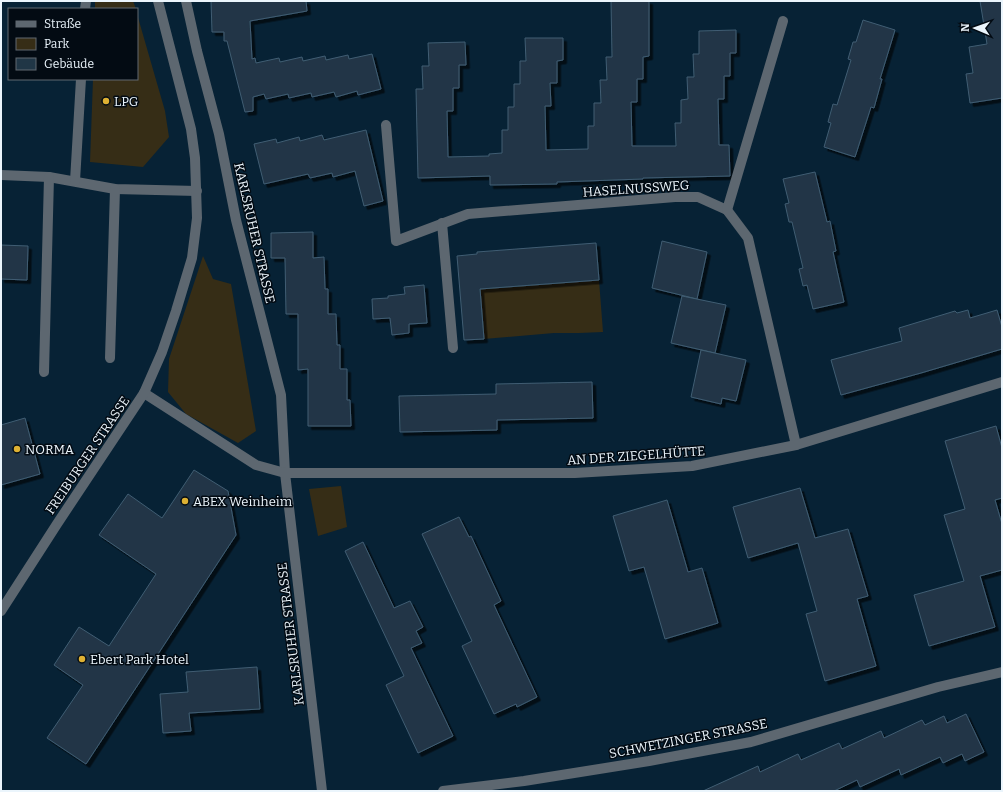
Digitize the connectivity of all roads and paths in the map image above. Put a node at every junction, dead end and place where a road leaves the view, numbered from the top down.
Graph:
1 (158, 1) edge
2 (186, 1) edge
3 (783, 21) dead end
4 (81, 80) edge
5 (386, 125) dead end
6 (1, 175) edge
7 (49, 177) junction
8 (75, 181) junction
9 (115, 189) junction
10 (197, 191) junction
11 (727, 210) junction
12 (442, 224) junction
13 (453, 348) dead end
14 (110, 358) dead end
15 (44, 372) dead end
16 (1002, 382) edge
17 (144, 393) junction
18 (796, 445) junction
19 (285, 473) junction
20 (1, 611) edge
21 (1002, 672) edge
22 (322, 791) edge
23 (443, 791) edge

1 - 10 street, FREIBURGER STRASSE
2 - 19 street, KARLSRUHER STRASSE
3 - 11 street
4 - 8 street
5 - 12 street, HASELNUSSWEG
6 - 7 street
7 - 8 street
7 - 15 street
8 - 9 street
9 - 10 street
9 - 14 street
10 - 17 street, FREIBURGER STRASSE
11 - 12 street, HASELNUSSWEG
11 - 18 street, HASELNUSSWEG
12 - 13 street
16 - 18 street, AN DER ZIEGELHÜTTE
17 - 19 street
17 - 20 street, FREIBURGER STRASSE
18 - 19 street, AN DER ZIEGELHÜTTE
19 - 22 street, KARLSRUHER STRASSE
21 - 23 street, SCHWETZINGER STRASSE

